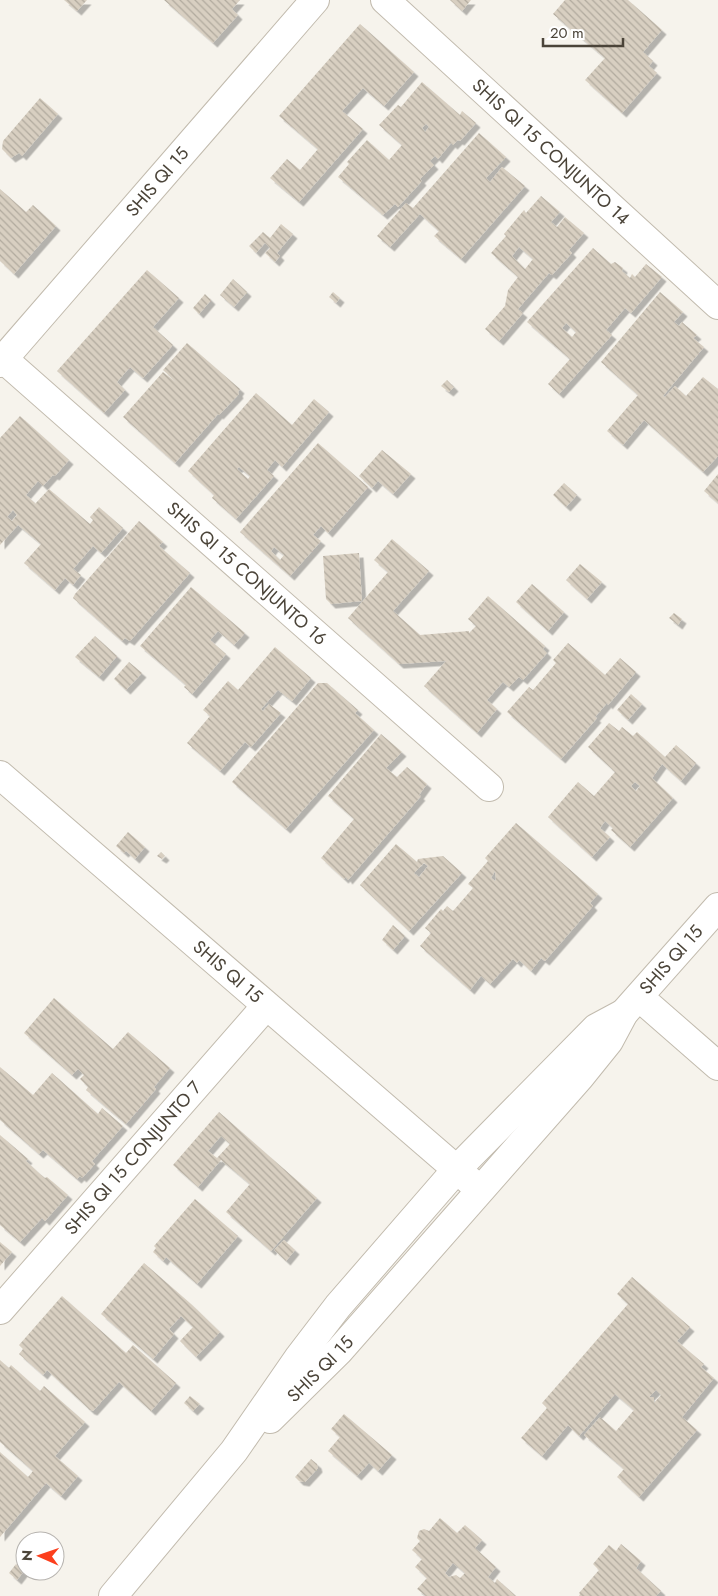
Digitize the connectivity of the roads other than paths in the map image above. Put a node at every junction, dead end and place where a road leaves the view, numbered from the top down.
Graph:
1 (315, 0) edge
2 (385, 0) edge
3 (718, 305) edge
4 (1, 359) edge
5 (0, 776) edge
6 (489, 788) dead end
7 (718, 907) edge
8 (632, 1005) junction
9 (266, 1006) junction
10 (718, 1066) edge
11 (456, 1170) junction
12 (480, 1190) junction
13 (0, 1310) edge
14 (234, 1451) junction
15 (113, 1596) edge

1 - 4 street, SHIS QI 15
2 - 3 street, SHIS QI 15 CONJUNTO 14
4 - 6 street, SHIS QI 15 CONJUNTO 16
5 - 9 street, SHIS QI 15
7 - 8 street, SHIS QI 15
8 - 10 street
8 - 11 street, SHIS QI 15
8 - 12 street, SHIS QI 15
9 - 11 street, SHIS QI 15
9 - 13 street, SHIS QI 15 CONJUNTO 7
11 - 12 street, SHIS QI 15
11 - 14 street, SHIS QI 15
12 - 14 street, SHIS QI 15
14 - 15 street, SHIS QI 15

